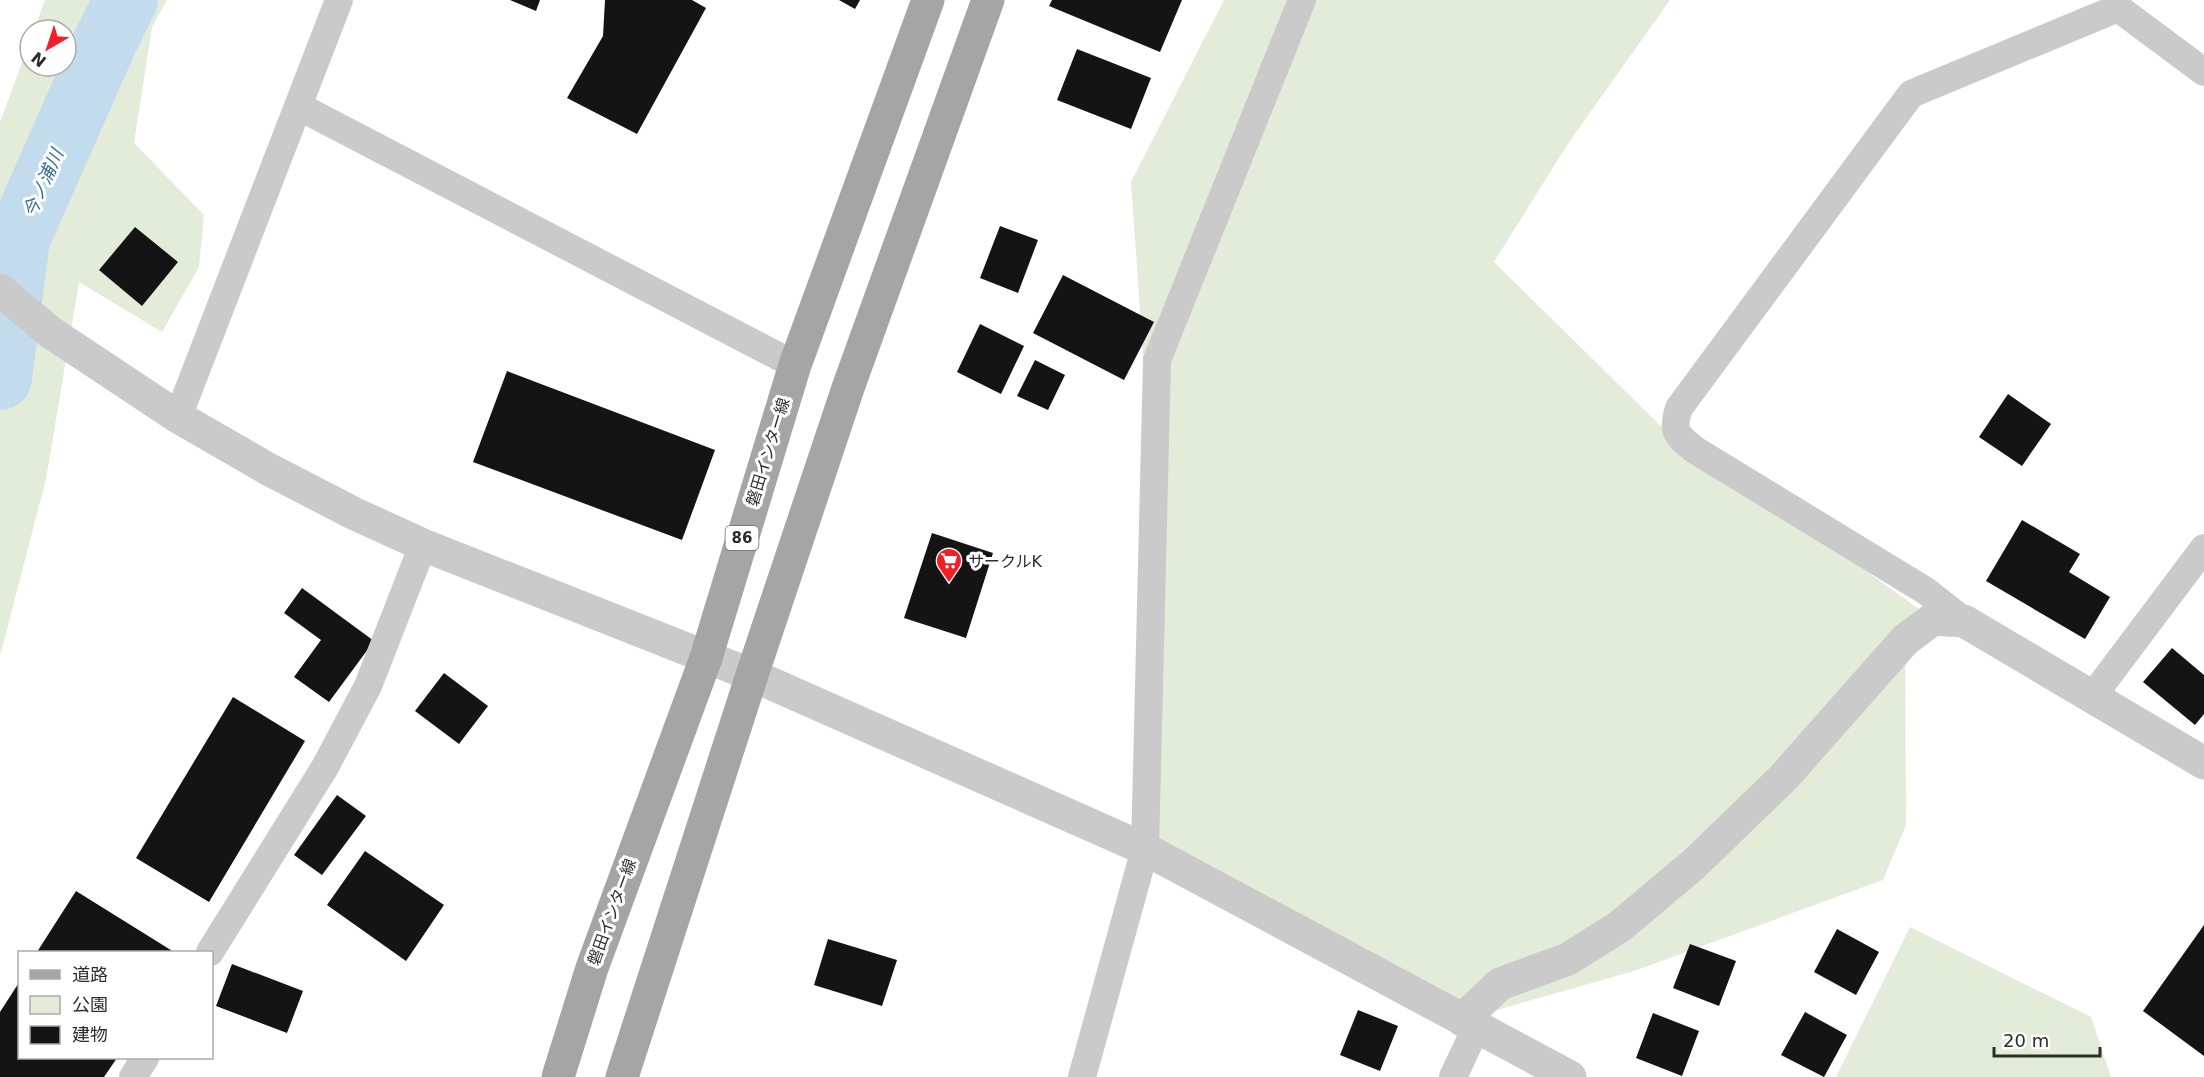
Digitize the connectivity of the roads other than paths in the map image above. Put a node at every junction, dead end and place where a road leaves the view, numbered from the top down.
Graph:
1 (339, 0) edge
2 (928, 0) edge
3 (988, 0) edge
4 (1302, 0) edge
5 (2204, 72) edge
6 (298, 106) junction
7 (0, 290) edge
8 (795, 365) junction
9 (178, 417) junction
10 (423, 545) junction
11 (2204, 548) edge
12 (1964, 621) junction
13 (706, 658) junction
14 (752, 675) junction
15 (2092, 697) junction
16 (2204, 763) edge
17 (1144, 849) junction
18 (211, 951) edge
19 (1469, 1024) junction
20 (144, 1059) edge
21 (133, 1077) edge
22 (558, 1077) edge
23 (622, 1077) edge
24 (1082, 1077) edge
25 (1453, 1077) edge
26 (1570, 1077) edge

1 - 6 street
2 - 8 main road, 磐田インター線 / 86
3 - 14 main road
4 - 17 street
5 - 12 street
6 - 8 street
6 - 9 street
7 - 9 street
8 - 13 main road, 磐田インター線 / 86
9 - 10 street
10 - 13 street
10 - 18 street
11 - 15 street
12 - 15 street
12 - 19 street
13 - 14 street
13 - 22 main road, 磐田インター線 / 86
14 - 17 street
14 - 23 main road
15 - 16 street
17 - 19 street
17 - 24 street
19 - 25 street
19 - 26 street
20 - 21 street

